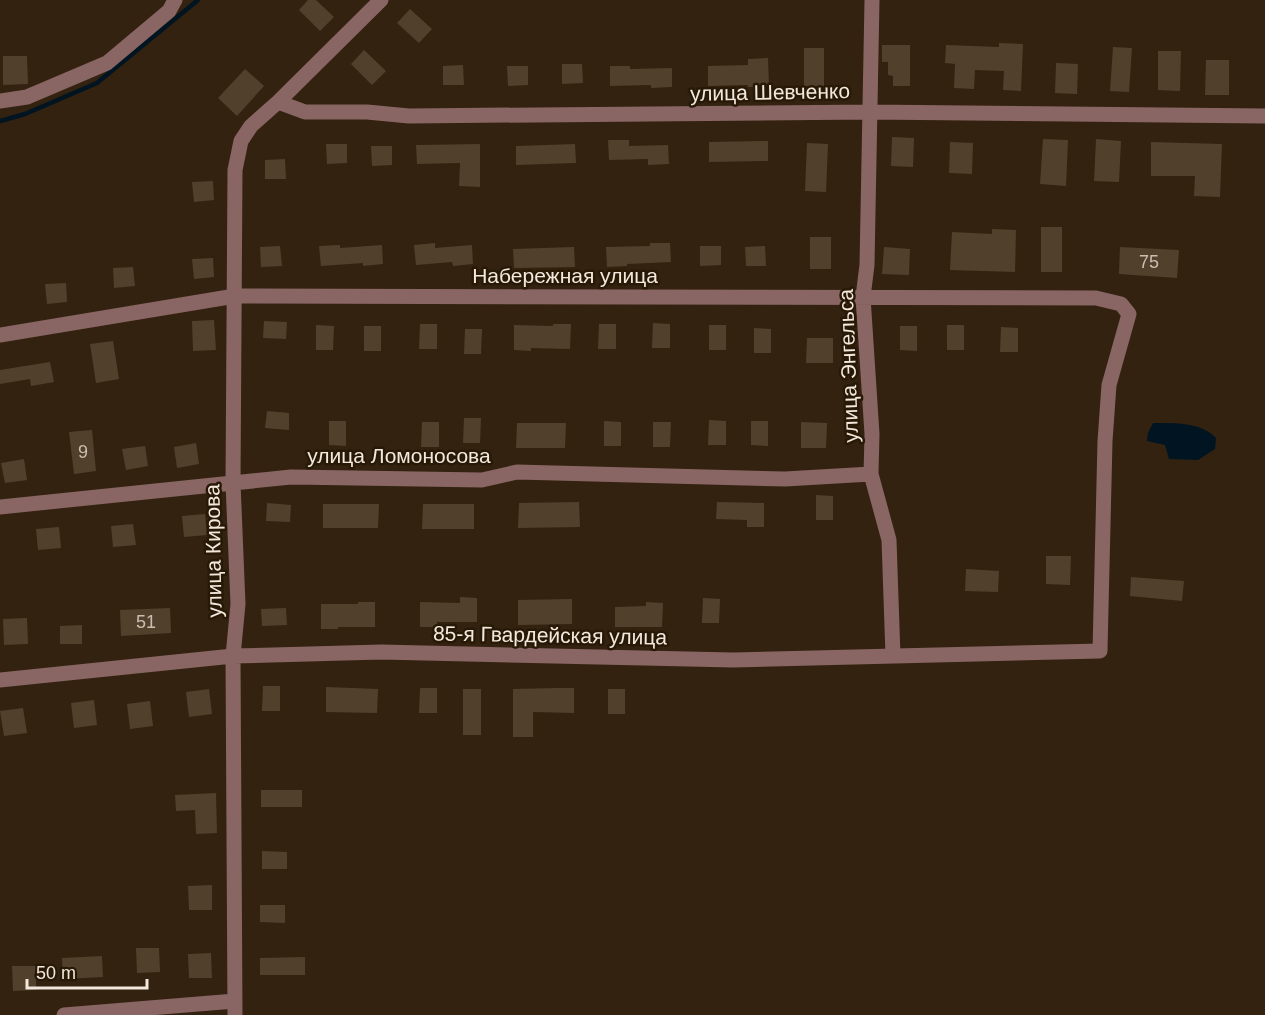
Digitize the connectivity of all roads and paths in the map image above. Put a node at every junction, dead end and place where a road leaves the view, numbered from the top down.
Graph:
1 (175, 0) edge
2 (381, 0) edge
3 (872, 0) edge
4 (0, 101) edge
5 (278, 102) junction
6 (870, 112) junction
7 (1265, 116) edge
8 (235, 296) junction
9 (862, 297) junction
10 (0, 335) edge
11 (871, 474) junction
12 (233, 483) junction
13 (0, 507) edge
14 (1100, 651) joint
15 (233, 656) junction
16 (893, 656) junction
17 (0, 680) edge
18 (235, 1008) edge
19 (64, 1015) edge

1 - 4 street
2 - 5 street, улица Кирова
3 - 6 street, улица Энгельса
5 - 6 street, улица Шевченко
5 - 8 street, улица Кирова
6 - 7 street, улица Шевченко
6 - 9 street, улица Энгельса
8 - 9 street, Набережная улица
8 - 10 street, Набережная улица
8 - 12 street, улица Кирова
9 - 11 street, улица Энгельса
9 - 14 street, Набережная улица
11 - 12 street, улица Ломоносова
11 - 16 street, улица Энгельса
12 - 13 street, улица Ломоносова
12 - 15 street, улица Кирова
14 - 16 street, 85-я Гвардейская улица
15 - 16 street, 85-я Гвардейская улица
15 - 17 street, 85-я Гвардейская улица
15 - 18 street, улица Кирова
18 - 19 street

